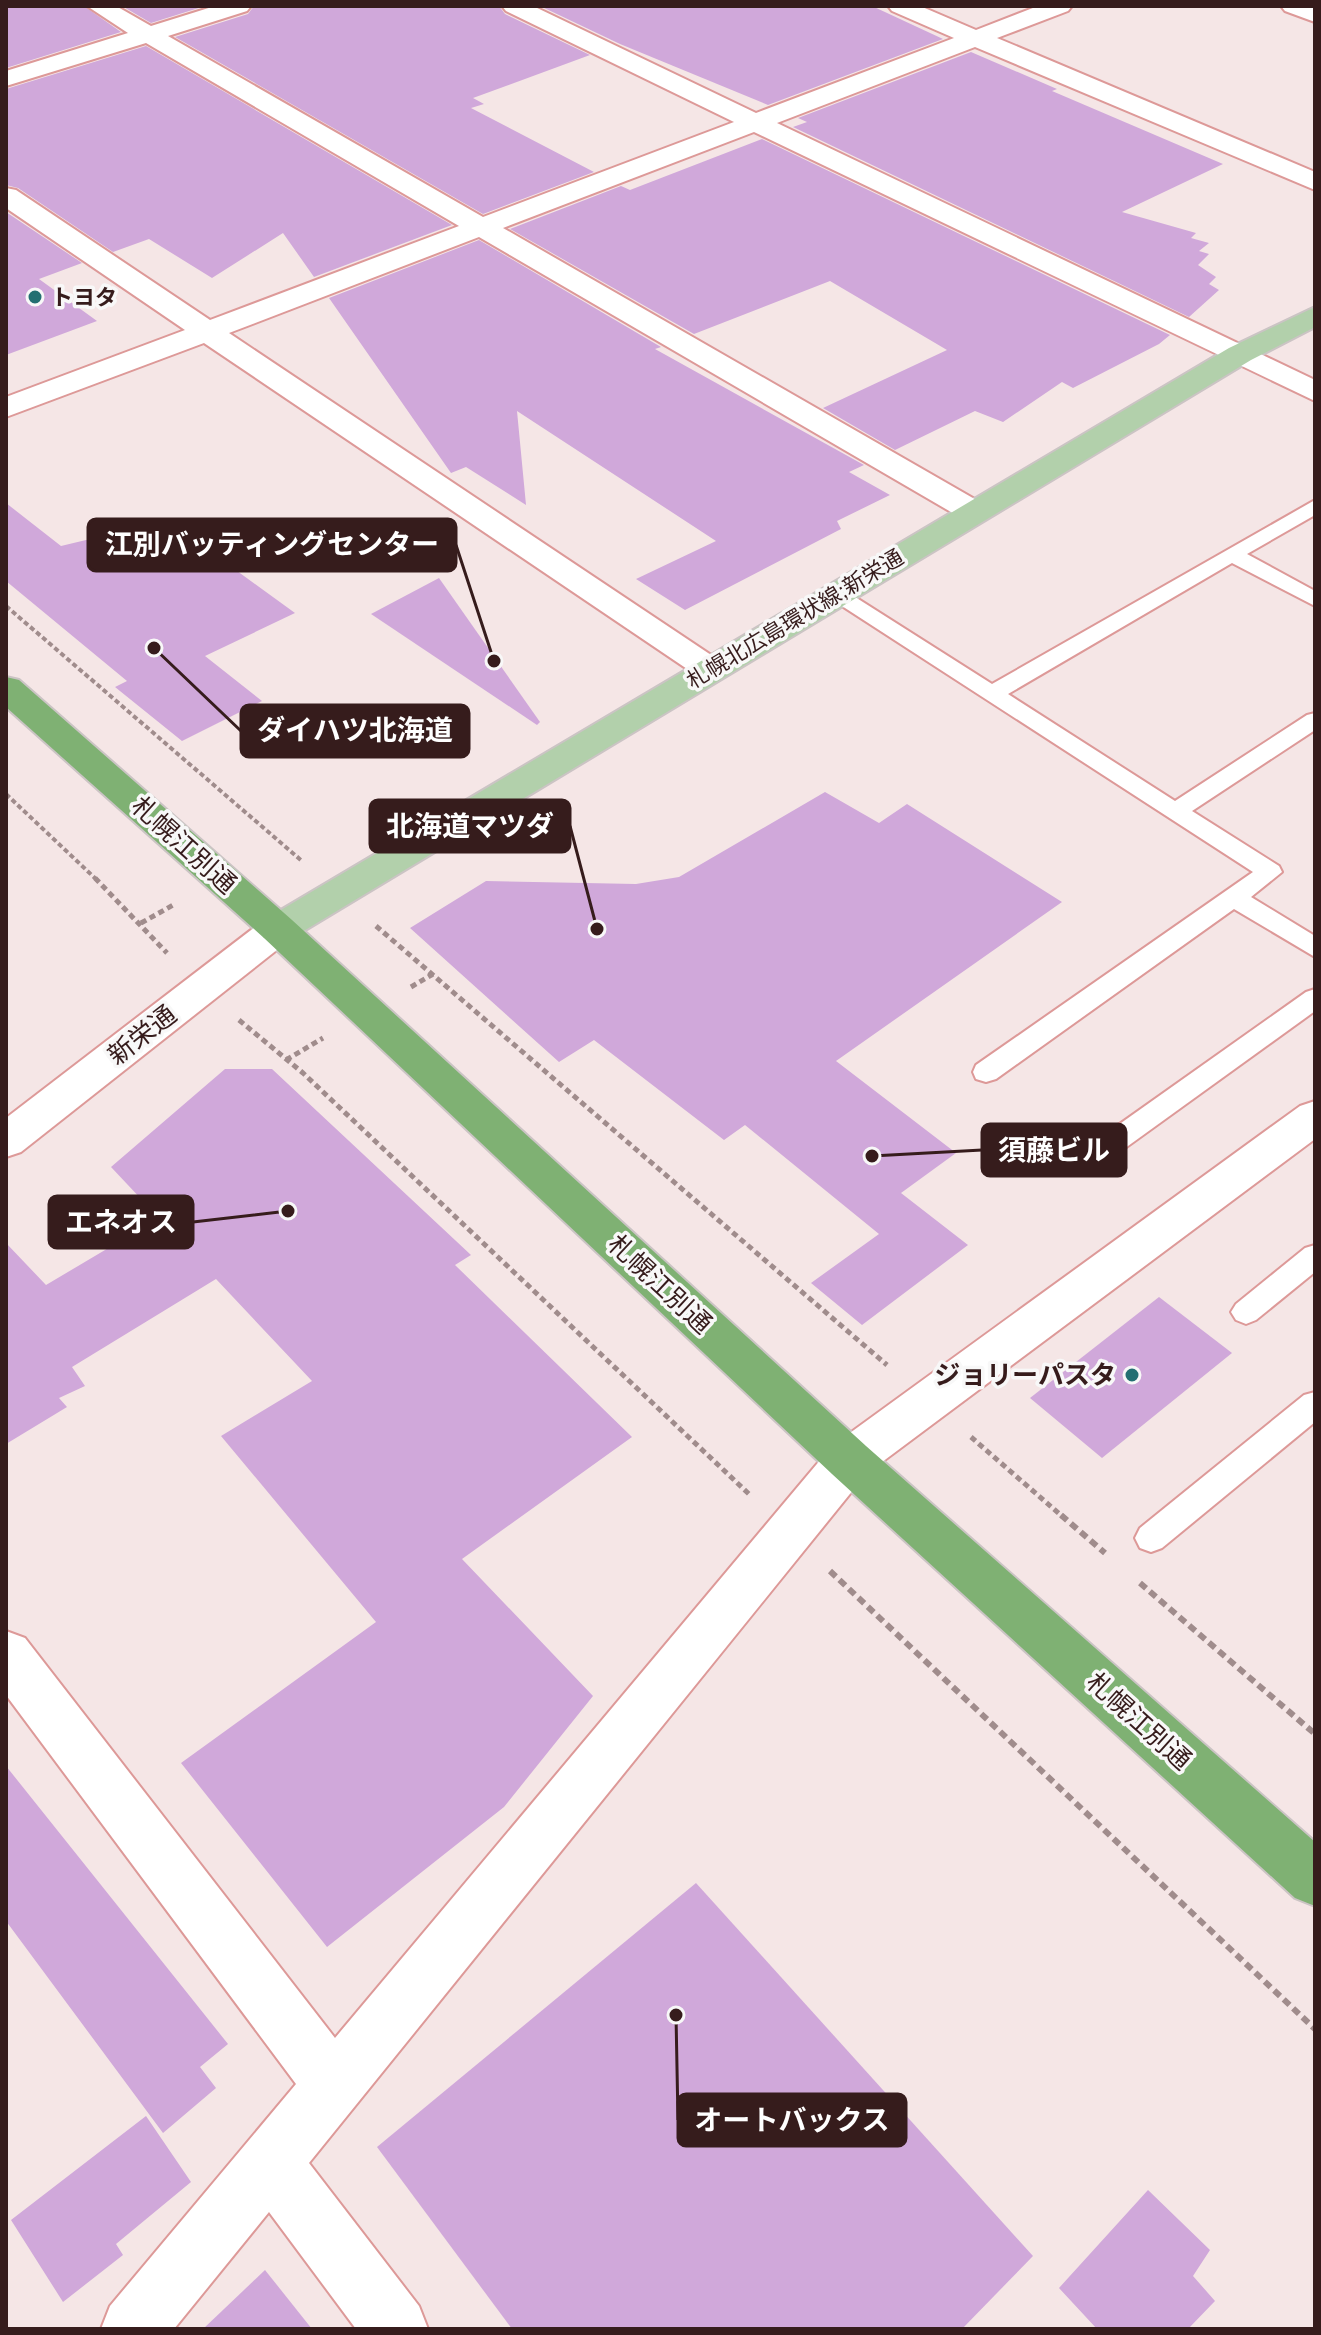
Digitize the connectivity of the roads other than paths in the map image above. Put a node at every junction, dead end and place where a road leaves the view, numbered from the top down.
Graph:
1 (99, 6) edge
2 (239, 6) edge
3 (514, 6) edge
4 (900, 6) edge
5 (1060, 6) edge
6 (1293, 6) edge
7 (1315, 15) edge
8 (149, 34) junction
9 (974, 38) junction
10 (6, 79) edge
11 (758, 121) junction
12 (1315, 182) edge
13 (6, 196) edge
14 (484, 227) junction
15 (1315, 316) edge
16 (209, 333) junction
17 (1240, 354) junction
18 (1315, 392) edge
19 (6, 408) edge
20 (1315, 506) edge
21 (974, 512) junction
22 (1231, 554) junction
23 (836, 595) junction
24 (1315, 600) edge
25 (711, 670) junction
26 (6, 688) edge
27 (992, 694) junction
28 (1315, 720) edge
29 (1176, 811) junction
30 (1233, 897) junction
31 (278, 929) junction
32 (1315, 948) edge
33 (1315, 998) edge
34 (986, 1072) dead end
35 (1315, 1117) edge
36 (6, 1141) edge
37 (1100, 1152) dead end
38 (1307, 1263) edge
39 (1246, 1312) dead end
40 (1315, 1404) edge
41 (849, 1460) junction
42 (1151, 1538) dead end
43 (15, 1685) edge
44 (1315, 1879) edge
45 (334, 2085) junction
46 (270, 2162) junction
47 (133, 2329) edge
48 (396, 2329) edge

1 - 8 street
2 - 8 street
3 - 11 street
4 - 9 street
5 - 9 street
6 - 7 street
8 - 10 street
8 - 14 street
9 - 11 street
9 - 12 street
11 - 14 street
11 - 17 street
13 - 16 street
14 - 16 street
14 - 21 street
15 - 17 main road, 札幌北広島環状線;新栄通
16 - 19 street
16 - 25 street
17 - 18 street
17 - 21 main road, 札幌北広島環状線;新栄通
20 - 22 lane
21 - 23 main road, 札幌北広島環状線;新栄通
22 - 24 lane
22 - 27 lane
23 - 25 main road, 札幌北広島環状線;新栄通
23 - 27 lane
25 - 31 main road, 札幌北広島環状線;新栄通
26 - 31 highway, 札幌江別通
27 - 29 lane
28 - 29 lane
29 - 30 lane
30 - 32 lane
30 - 34 lane
31 - 36 street, 新栄通
31 - 41 highway, 札幌江別通
33 - 37 lane
35 - 41 street
38 - 39 lane
40 - 42 lane
41 - 44 highway, 札幌江別通
41 - 45 street
43 - 45 street
45 - 46 street
46 - 47 street
46 - 48 street

